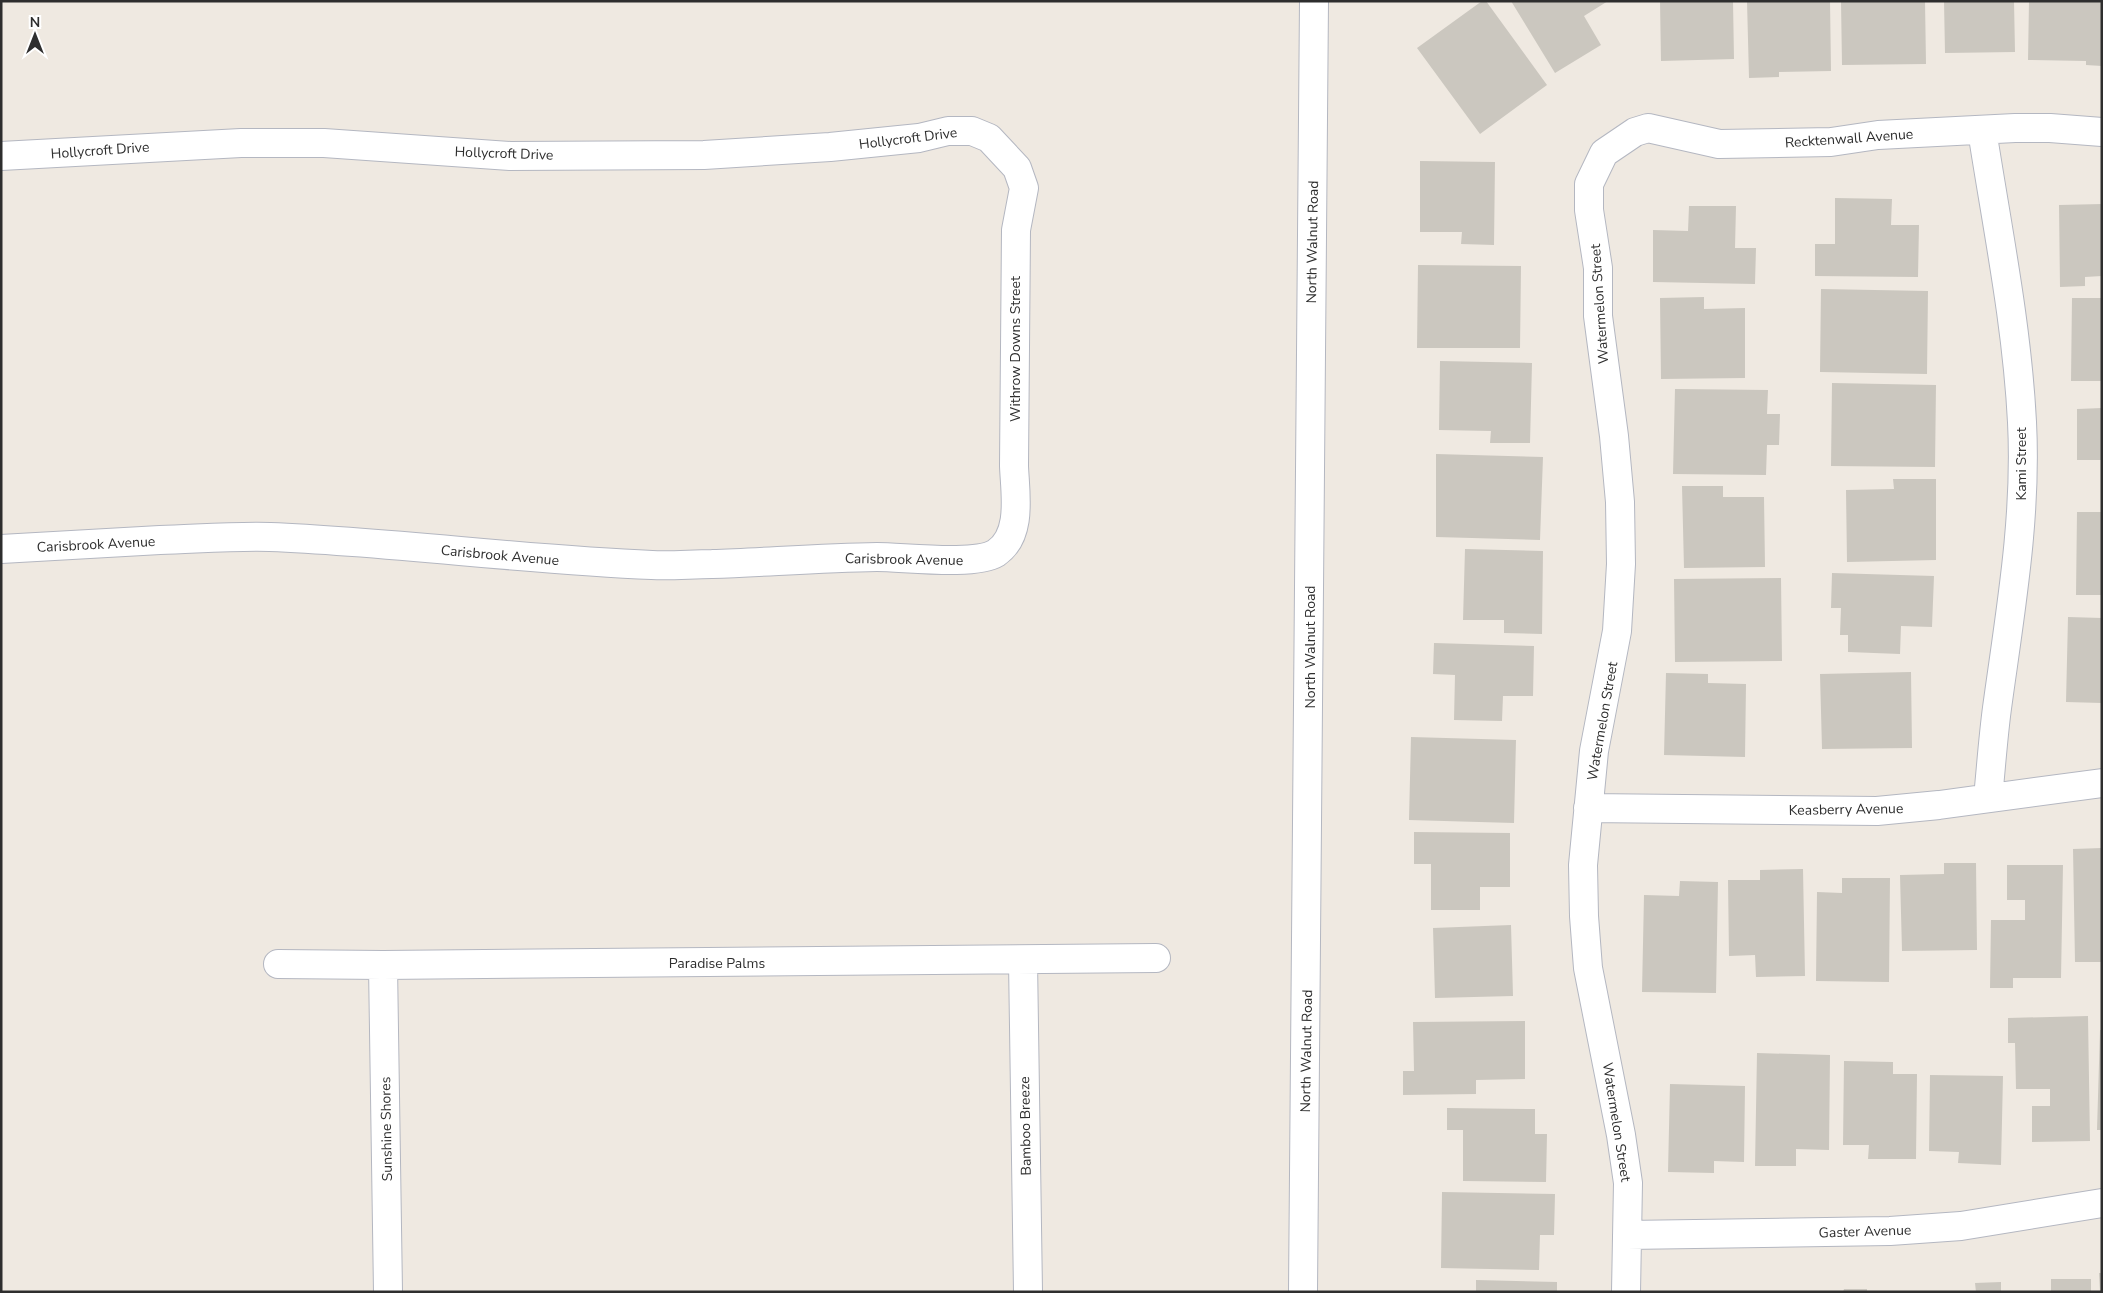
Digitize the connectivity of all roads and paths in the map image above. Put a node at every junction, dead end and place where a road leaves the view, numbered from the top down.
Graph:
1 (1314, 1) edge
2 (1982, 130) junction
3 (2102, 132) edge
4 (1000, 149) joint
5 (1604, 153) joint
6 (1, 156) edge
7 (1, 549) edge
8 (998, 552) joint
9 (2102, 783) edge
10 (1988, 798) junction
11 (1588, 808) junction
12 (1156, 958) dead end
13 (1023, 960) junction
14 (278, 964) dead end
15 (383, 965) junction
16 (2102, 1203) edge
17 (1627, 1235) junction
18 (388, 1292) edge
19 (1028, 1292) edge
20 (1303, 1292) edge
21 (1626, 1292) edge

1 - 20 street, North Walnut Road
2 - 3 street, Recktenwall Avenue
2 - 5 street, Recktenwall Avenue
2 - 10 street, Kami Street
4 - 6 street, Hollycroft Drive
4 - 8 street, Withrow Downs Street
5 - 11 street, Watermelon Street
7 - 8 street, Carisbrook Avenue
9 - 10 street, Keasberry Avenue
10 - 11 street, Keasberry Avenue
11 - 17 street, Watermelon Street
12 - 13 street, Paradise Palms
13 - 15 street, Paradise Palms
13 - 19 street, Bamboo Breeze
14 - 15 street, Paradise Palms
15 - 18 street, Sunshine Shores
16 - 17 street, Gaster Avenue
17 - 21 street, Watermelon Street

